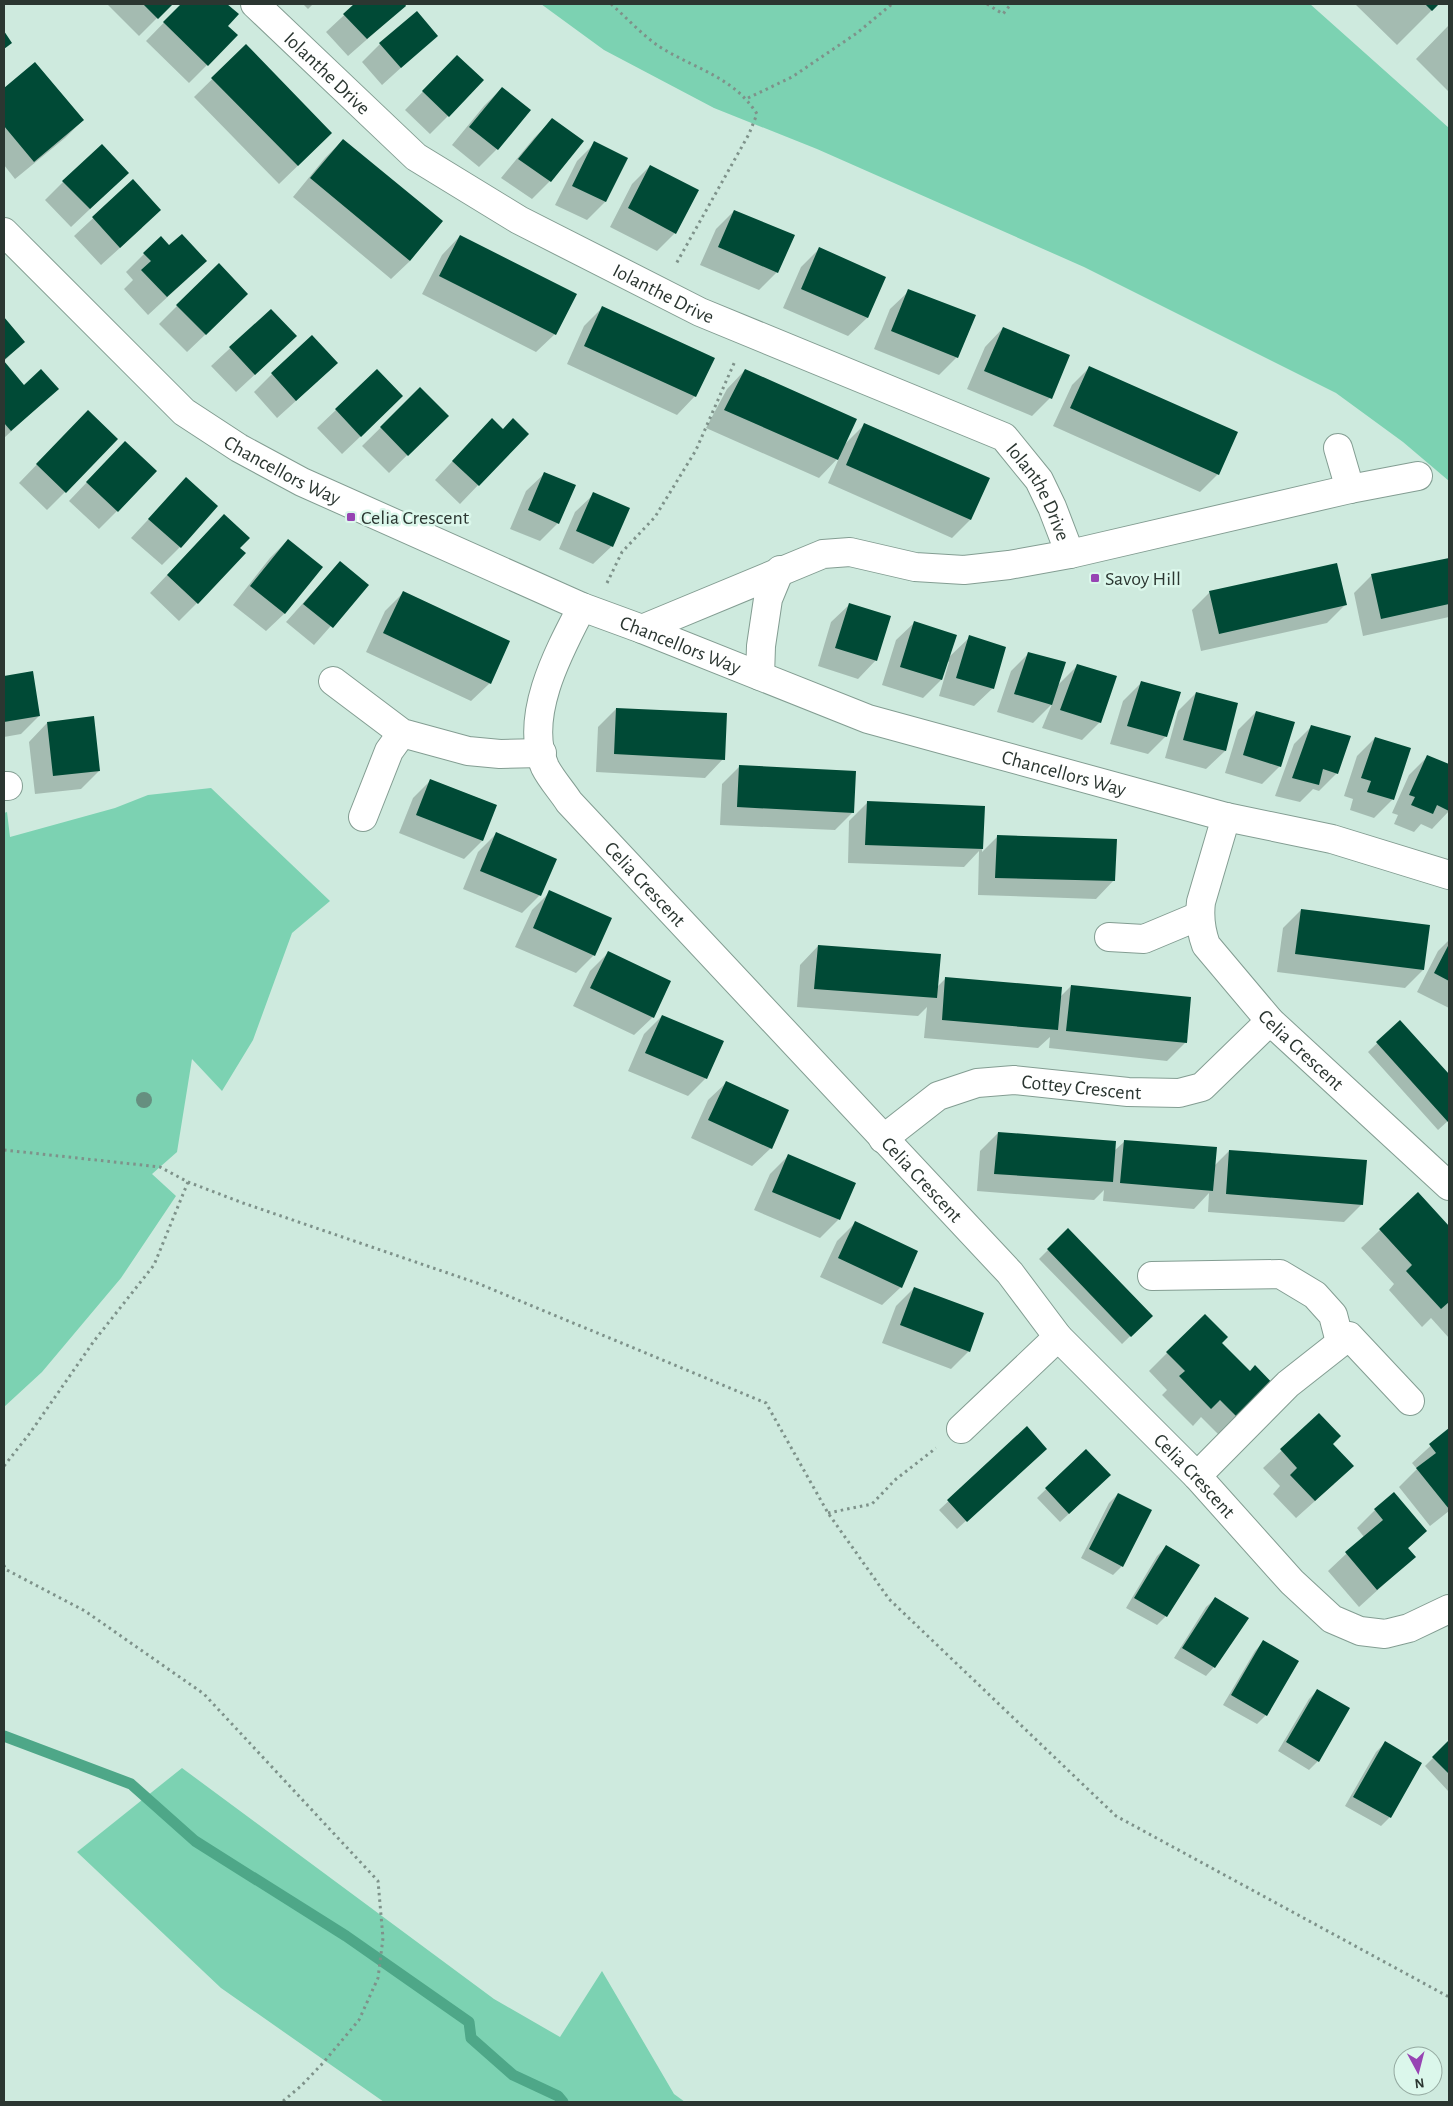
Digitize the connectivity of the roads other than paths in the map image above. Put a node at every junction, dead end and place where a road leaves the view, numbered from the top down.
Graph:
1 (255, 4) edge
2 (4, 232) edge
3 (1338, 448) dead end
4 (1418, 476) dead end
5 (1350, 490) junction
6 (1070, 554) junction
7 (780, 570) junction
8 (582, 607) junction
9 (642, 629) junction
10 (760, 676) junction
11 (333, 681) dead end
12 (402, 733) junction
13 (542, 753) junction
14 (363, 817) dead end
15 (1226, 817) junction
16 (1449, 875) edge
17 (1199, 916) junction
18 (1109, 937) dead end
19 (1270, 1021) junction
20 (883, 1138) junction
21 (1445, 1174) edge
22 (1152, 1276) dead end
23 (1058, 1337) junction
24 (1340, 1342) junction
25 (1410, 1401) dead end
26 (960, 1429) road end
27 (1197, 1476) junction
28 (1449, 1609) edge

1 - 6 street, Iolanthe Drive
2 - 8 street, Chancellors Way
3 - 5 street
4 - 5 street
5 - 6 street
6 - 7 street
7 - 9 street
7 - 10 street
8 - 9 street, Chancellors Way
8 - 13 street, Celia Crescent
9 - 10 street, Chancellors Way
10 - 15 street, Chancellors Way
11 - 12 street
12 - 13 street
12 - 14 street
13 - 20 street, Celia Crescent
15 - 16 street, Chancellors Way
15 - 17 street, Celia Crescent
17 - 18 street
17 - 19 street, Celia Crescent
19 - 20 street, Cottey Crescent
19 - 21 street, Celia Crescent
20 - 23 street, Celia Crescent
22 - 24 street
23 - 26 street
23 - 27 street, Celia Crescent
24 - 25 street
24 - 27 street
27 - 28 street, Celia Crescent

